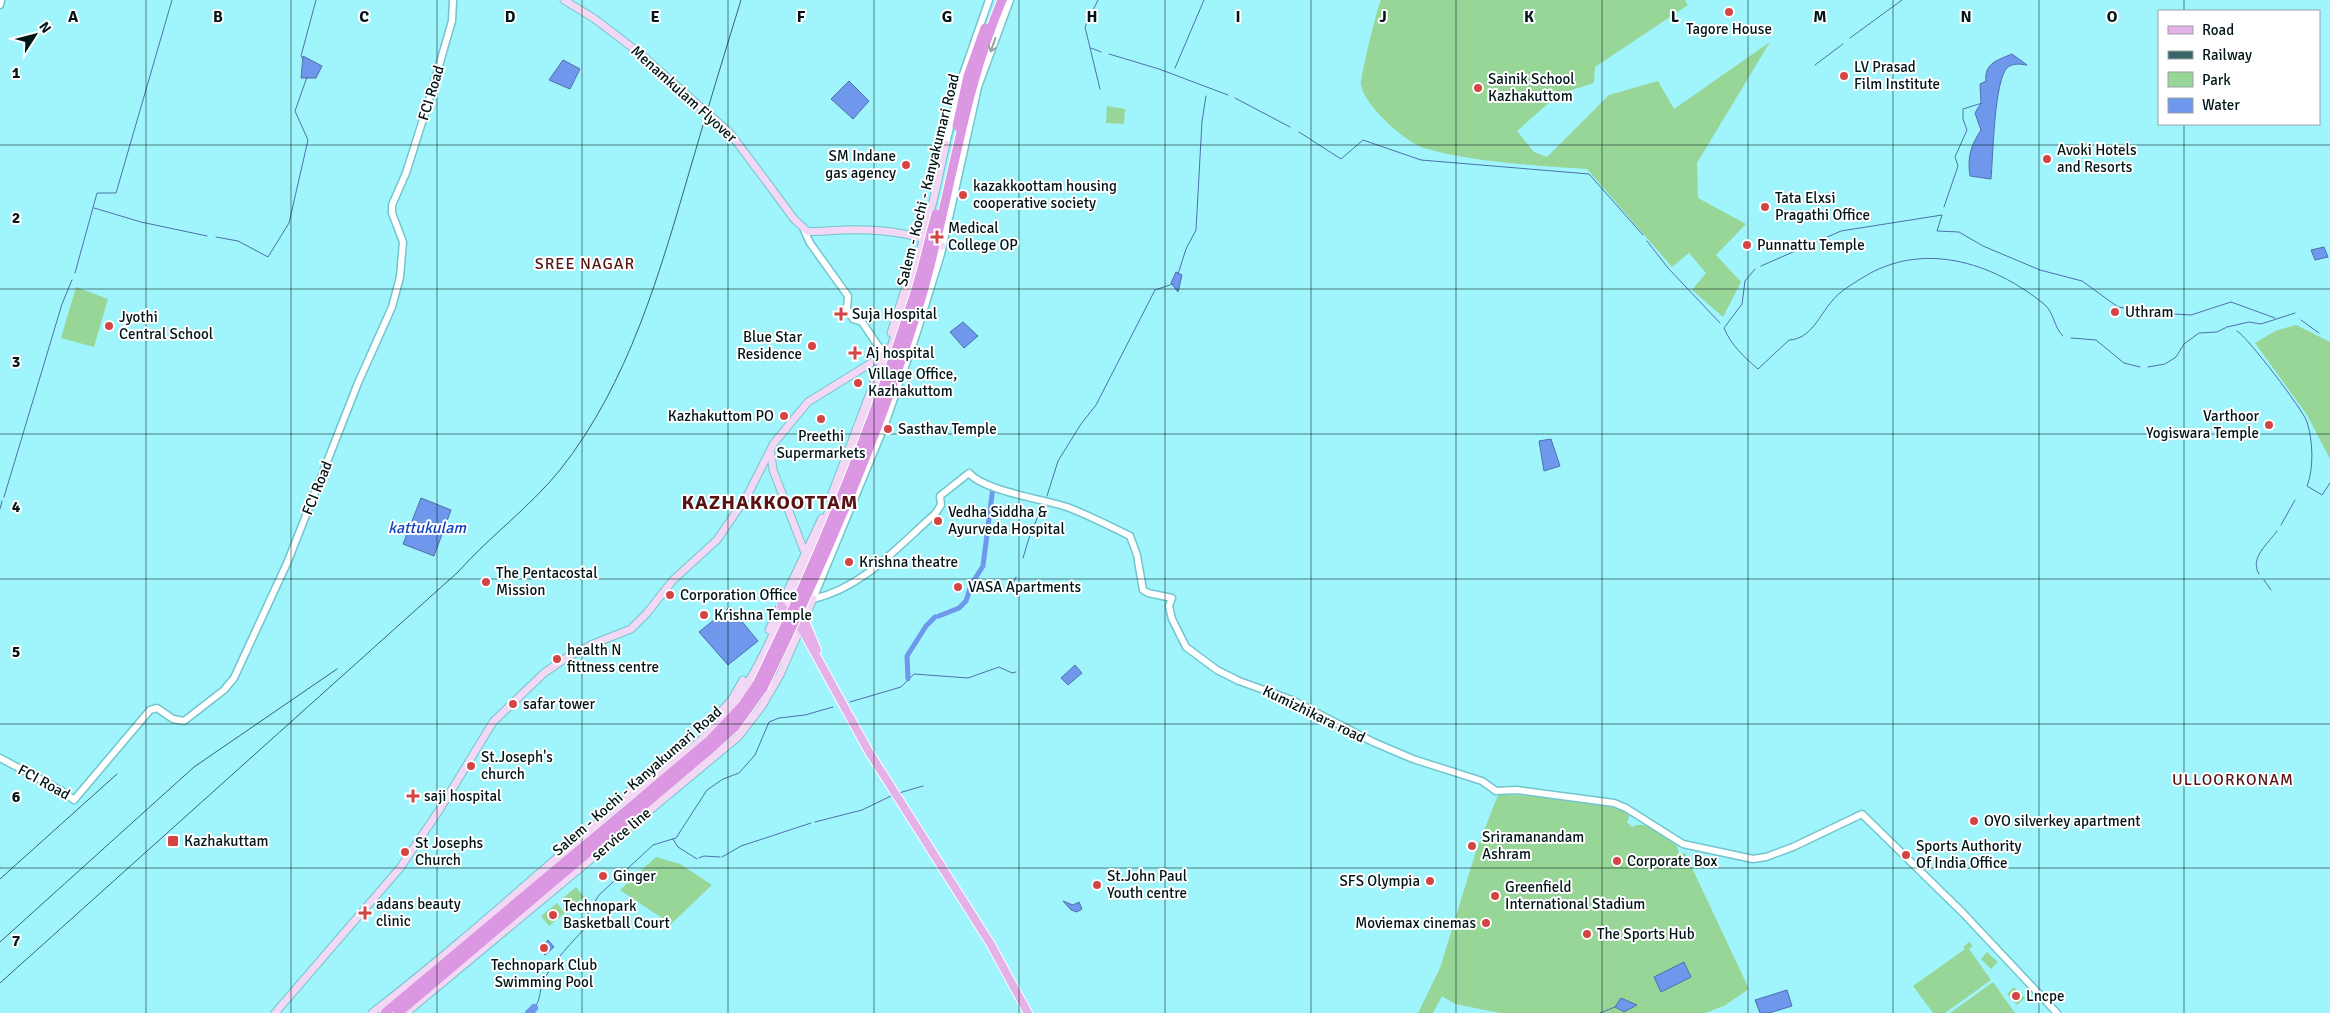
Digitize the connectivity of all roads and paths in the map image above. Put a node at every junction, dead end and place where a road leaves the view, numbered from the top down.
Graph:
1 (1, 0) edge
2 (453, 0) edge
3 (564, 0) edge
4 (990, 0) edge
5 (997, 0) edge
6 (1002, 0) edge
7 (1010, 0) edge
8 (0, 5) edge
9 (946, 144) joint
10 (804, 230) junction
11 (924, 239) junction
12 (941, 245) junction
13 (886, 358) junction
14 (899, 377) junction
15 (770, 454) junction
16 (773, 470) junction
17 (758, 475) junction
18 (805, 553) junction
19 (792, 587) junction
20 (811, 598) junction
21 (783, 606) junction
22 (799, 624) junction
23 (0, 758) edge
24 (275, 1013) edge
25 (366, 1013) edge
26 (372, 1013) edge
27 (385, 1013) edge
28 (398, 1013) edge
29 (404, 1013) edge
30 (1028, 1013) edge
31 (2056, 1013) edge

1 - 8 street
2 - 23 street, FCI Road
3 - 10 main road, Menamkulam Flyover, bridge
4 - 9 street
5 - 27 highway, Salem - Kochi - Kanyakumari Road, bridge
6 - 28 highway, Salem - Kochi - Kanyakumari Road, bridge
7 -> 12 street
9 - 11 main road
10 - 11 main road
10 - 13 street
11 - 12 main road
11 - 13 main road
12 - 14 main road, service line
13 - 14 street
13 - 15 main road
13 - 18 main road
13 - 19 main road
14 - 20 main road, service line
15 - 16 main road
15 - 17 main road
16 - 17 main road
16 - 18 main road
17 - 24 main road
18 - 19 main road
19 - 20 street
19 - 21 main road
20 - 22 main road, service line
20 - 31 street, Kumizhikara road
21 - 22 main road
21 - 25 main road
21 - 26 main road
22 - 29 main road, service line
22 - 30 main road

